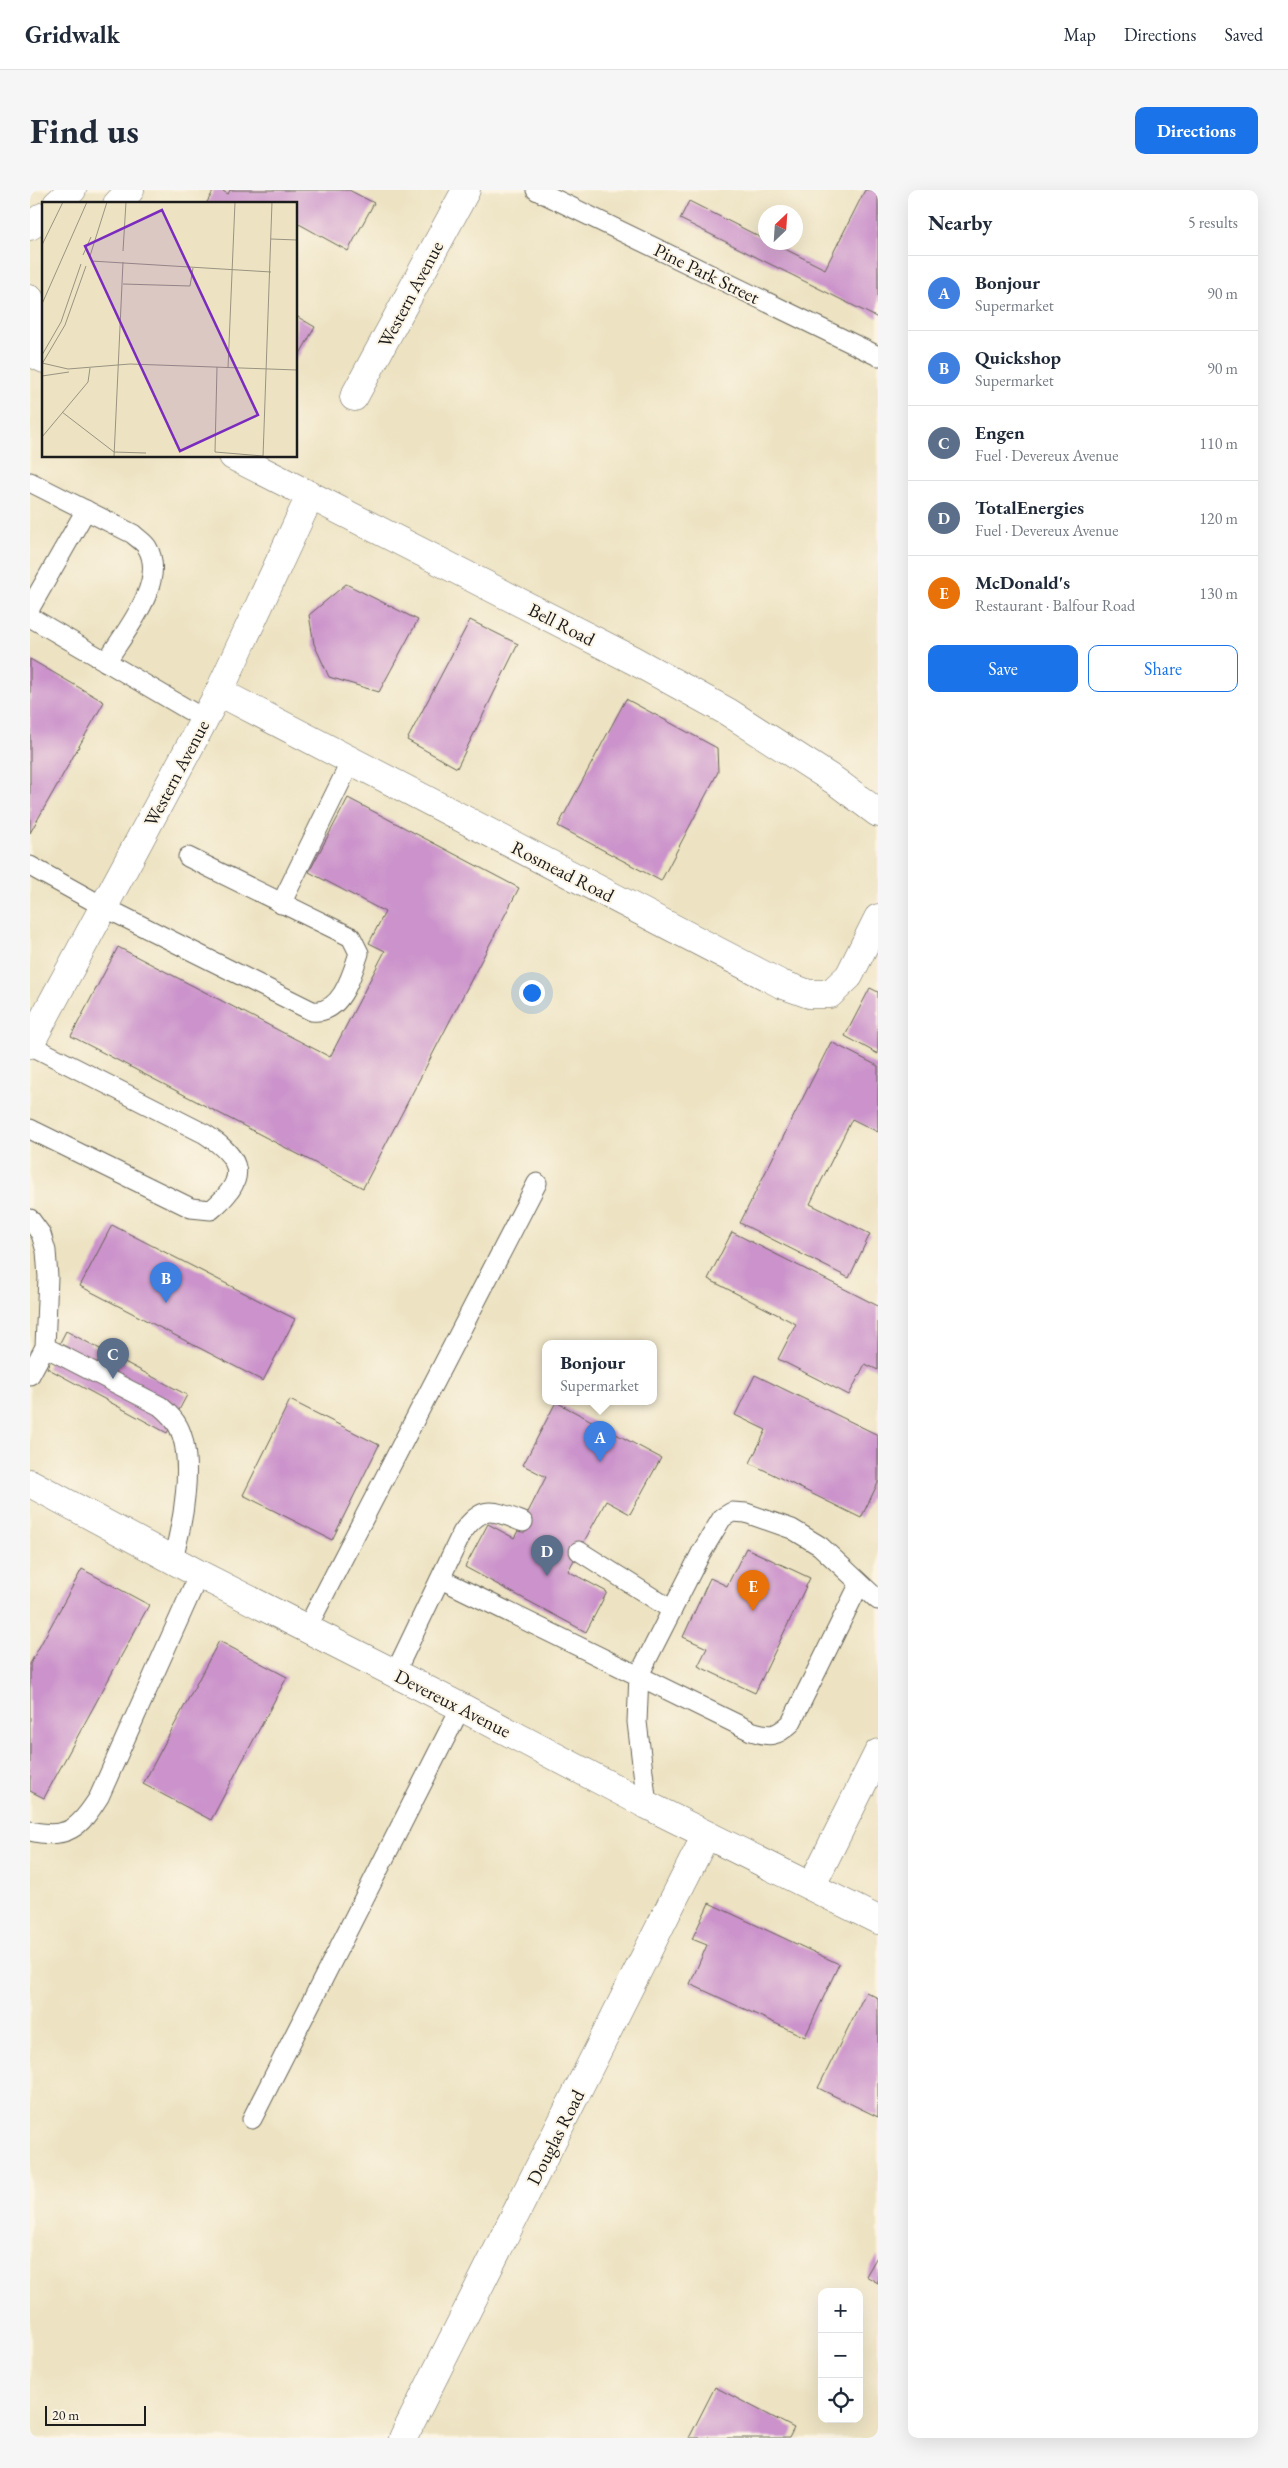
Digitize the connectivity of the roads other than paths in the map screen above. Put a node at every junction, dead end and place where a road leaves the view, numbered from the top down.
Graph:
1 (72, 190) edge
2 (130, 190) edge
3 (466, 190) edge
4 (536, 190) edge
5 (59, 202) edge
6 (119, 202) edge
7 (42, 217) edge
8 (30, 226) edge
9 (36, 299) edge
10 (30, 340) edge
11 (30, 352) edge
12 (878, 356) edge
13 (42, 358) edge
14 (354, 398) dead end
15 (237, 458) edge
16 (30, 482) edge
17 (310, 496) junction
18 (86, 510) junction
19 (30, 608) edge
20 (30, 617) edge
21 (106, 662) junction
22 (219, 692) junction
23 (204, 719) junction
24 (350, 761) junction
25 (878, 813) edge
26 (188, 857) dead end
27 (30, 866) edge
28 (281, 904) junction
29 (104, 907) junction
30 (878, 918) edge
31 (30, 1044) edge
32 (30, 1129) edge
33 (537, 1183) dead end
34 (30, 1219) edge
35 (45, 1347) junction
36 (30, 1376) edge
37 (30, 1483) edge
38 (522, 1522) dead end
39 (579, 1551) dead end
40 (172, 1560) junction
41 (199, 1574) junction
42 (441, 1579) junction
43 (859, 1585) junction
44 (878, 1600) edge
45 (672, 1610) junction
46 (307, 1628) junction
47 (395, 1673) junction
48 (639, 1675) junction
49 (461, 1707) junction
50 (878, 1753) edge
51 (647, 1805) junction
52 (30, 1831) edge
53 (706, 1835) junction
54 (812, 1886) junction
55 (878, 1920) edge
56 (252, 2119) dead end
57 (403, 2438) edge

1 - 5 street
2 - 6 street
3 - 14 street, Western Avenue
4 - 12 lane, Pine Park Street
7 - 8 street
9 - 10 street
11 - 13 street
15 - 17 street, Bell Road
16 - 18 lane
17 - 22 street, Western Avenue
17 - 25 street, Bell Road
18 - 19 lane
18 - 21 lane
20 - 21 lane
21 - 23 lane
22 - 23 street, Western Avenue
22 - 24 street, Rosmead Road
23 - 29 street, Western Avenue
24 - 28 lane
24 - 30 street, Rosmead Road
26 - 28 lane
27 - 29 lane
28 - 29 lane
29 - 31 street, Western Avenue
31 - 32 lane
33 - 46 lane
34 - 35 lane
35 - 36 lane
35 - 40 lane
37 - 40 street, Devereux Avenue
38 - 42 lane
39 - 45 lane
40 - 41 street, Devereux Avenue
41 - 46 street, Devereux Avenue
41 - 52 lane
42 - 47 lane
42 - 48 lane
43 - 44 lane
43 - 45 lane
43 - 48 lane
45 - 48 lane
46 - 47 street, Devereux Avenue
47 - 49 street, Devereux Avenue
48 - 51 lane
49 - 51 street, Devereux Avenue
49 - 56 lane
50 - 54 street
51 - 53 street, Devereux Avenue
53 - 54 street, Devereux Avenue
53 - 57 street, Douglas Road
54 - 55 street, Devereux Avenue

